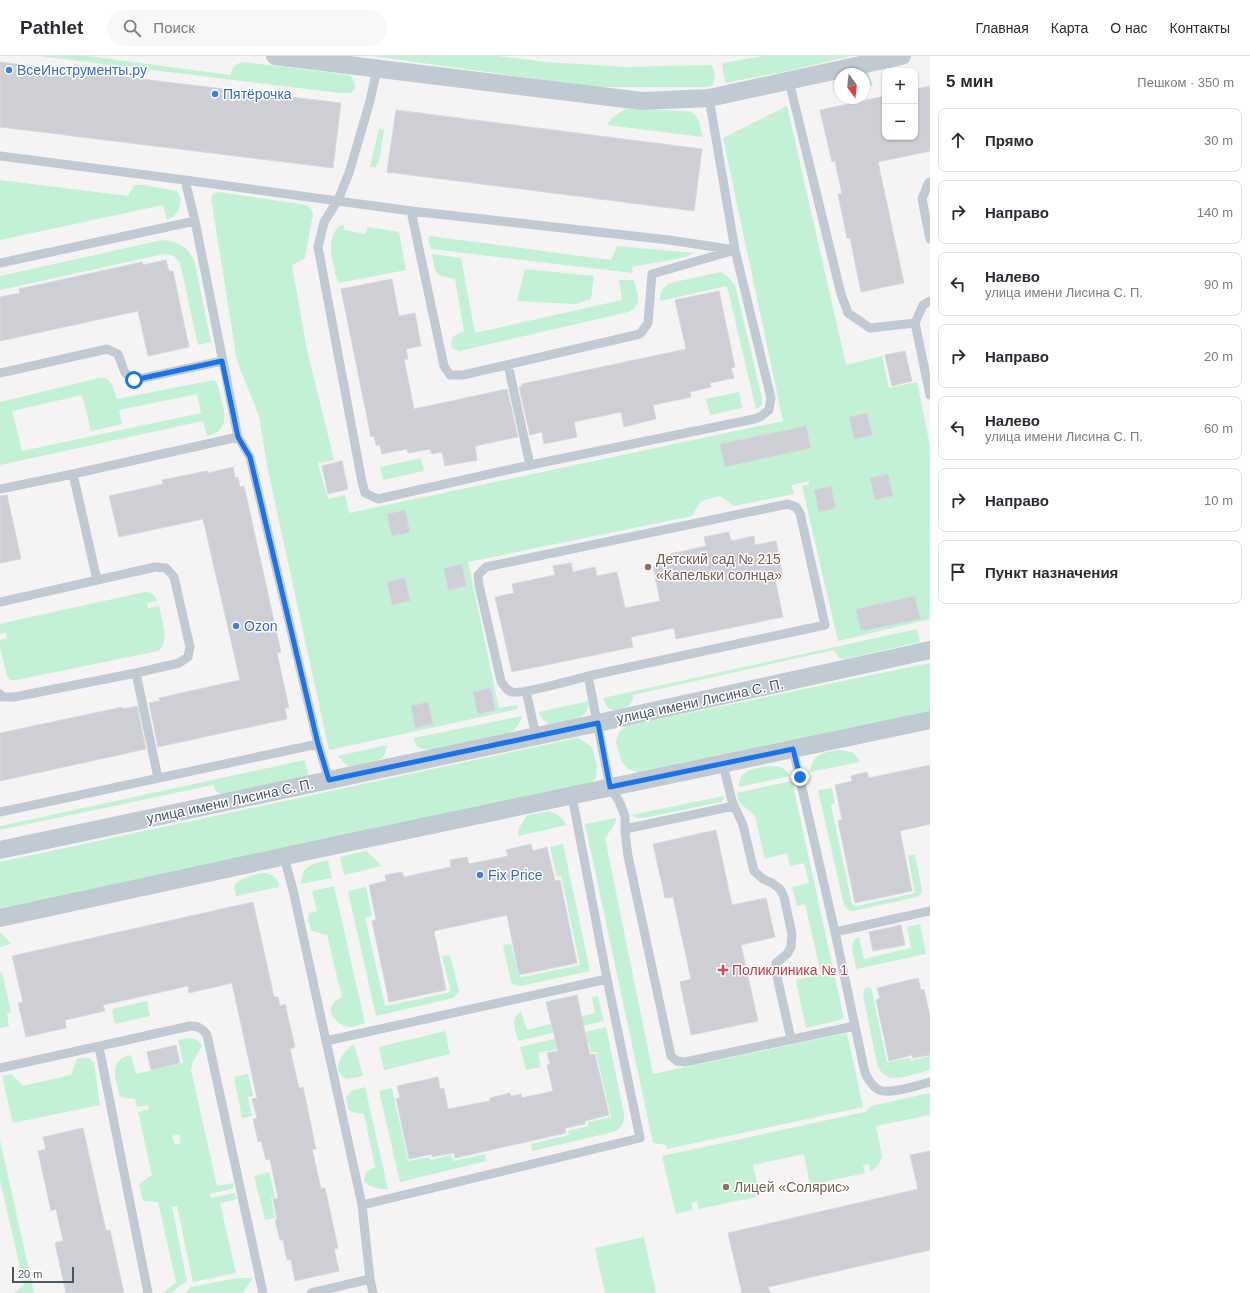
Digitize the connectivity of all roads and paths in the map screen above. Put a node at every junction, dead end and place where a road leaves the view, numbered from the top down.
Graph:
1 (275, 56) edge
2 (902, 56) edge
3 (377, 69) junction
4 (789, 81) junction
5 (708, 98) junction
6 (0, 156) edge
7 (185, 180) junction
8 (930, 182) edge
9 (338, 200) junction
10 (411, 211) junction
11 (195, 221) junction
12 (930, 239) edge
13 (735, 250) junction
14 (0, 263) edge
15 (930, 301) edge
16 (915, 323) junction
17 (222, 361) junction
18 (508, 365) junction
19 (0, 373) edge
20 (930, 395) edge
21 (238, 437) junction
22 (530, 465) junction
23 (73, 474) junction
24 (0, 489) edge
25 (97, 580) junction
26 (0, 602) edge
27 (930, 650) edge
28 (136, 673) junction
29 (588, 676) junction
30 (526, 691) junction
31 (0, 694) edge
32 (930, 720) edge
33 (598, 723) junction
34 (536, 736) junction
35 (318, 744) junction
36 (793, 749) junction
37 (723, 764) junction
38 (158, 778) junction
39 (329, 780) junction
40 (610, 787) junction
41 (572, 796) junction
42 (734, 806) junction
43 (0, 812) edge
44 (625, 829) junction
45 (0, 850) edge
46 (284, 857) junction
47 (930, 911) edge
48 (0, 918) edge
49 (835, 932) junction
50 (607, 979) junction
51 (855, 1026) junction
52 (791, 1039) junction
53 (326, 1041) junction
54 (99, 1047) junction
55 (0, 1068) edge
56 (930, 1082) edge
57 (362, 1205) junction
58 (370, 1279) junction
59 (148, 1293) edge
60 (263, 1293) edge
61 (311, 1293) edge
62 (373, 1293) edge

1 - 3 street
2 - 4 street
3 - 5 street
3 - 9 lane
4 - 5 street
4 - 16 lane
5 - 13 lane
6 - 7 lane
7 - 9 lane
7 - 11 lane
8 - 12 lane
9 - 10 lane
9 - 22 lane
10 - 13 lane
10 - 18 lane
11 - 14 lane
11 - 17 lane
13 - 18 lane
13 - 22 lane
15 - 16 lane
16 - 20 lane
17 - 19 lane
17 - 21 lane
18 - 22 lane
21 - 23 lane
21 - 35 lane
23 - 24 lane
23 - 25 lane
25 - 26 lane
25 - 28 lane
27 - 33 street, улица имени Лисина С. П.
28 - 31 lane
28 - 38 lane
29 - 30 lane
29 - 30 lane
29 - 33 lane
30 - 34 lane
32 - 36 street
33 - 34 street, улица имени Лисина С. П.
33 - 40 lane
34 - 39 street, улица имени Лисина С. П.
35 - 38 lane
35 - 39 lane
36 - 37 street
36 - 49 lane
37 - 40 street
37 - 42 lane
38 - 43 lane
39 - 45 street, улица имени Лисина С. П.
40 - 41 street
40 - 44 lane
41 - 46 street
41 - 50 lane
42 - 44 lane
42 - 52 lane
44 - 52 lane
46 - 48 street
46 - 53 lane
47 - 49 lane
49 - 51 lane
50 - 53 lane
50 - 57 lane
51 - 52 lane
51 - 56 lane
53 - 57 lane
54 - 55 lane
54 - 59 lane
54 - 60 lane
57 - 58 lane
58 - 61 lane
58 - 62 lane

